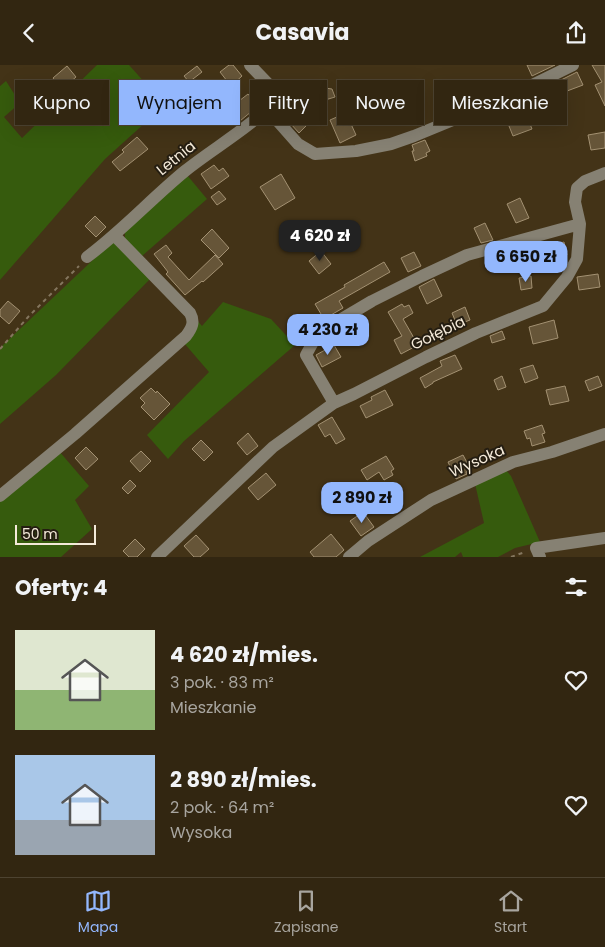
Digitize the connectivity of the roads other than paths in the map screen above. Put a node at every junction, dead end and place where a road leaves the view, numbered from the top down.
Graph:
1 (250, 65) edge
2 (573, 65) edge
3 (264, 80) edge
4 (250, 122) edge
5 (281, 125) edge
6 (605, 173) edge
7 (580, 224) junction
8 (114, 235) junction
9 (87, 257) road end
10 (334, 403) junction
11 (605, 434) edge
12 (0, 496) edge
13 (605, 538) edge
14 (538, 553) edge
15 (157, 557) edge
16 (349, 557) edge

1 - 3 street
2 - 5 street
4 - 8 street, Letnia
6 - 7 street, Gołębia
7 - 10 street, Gołębia
7 - 10 street
8 - 9 street, Letnia
8 - 12 street
10 - 15 street, Gołębia
11 - 16 street, Wysoka
13 - 14 street

